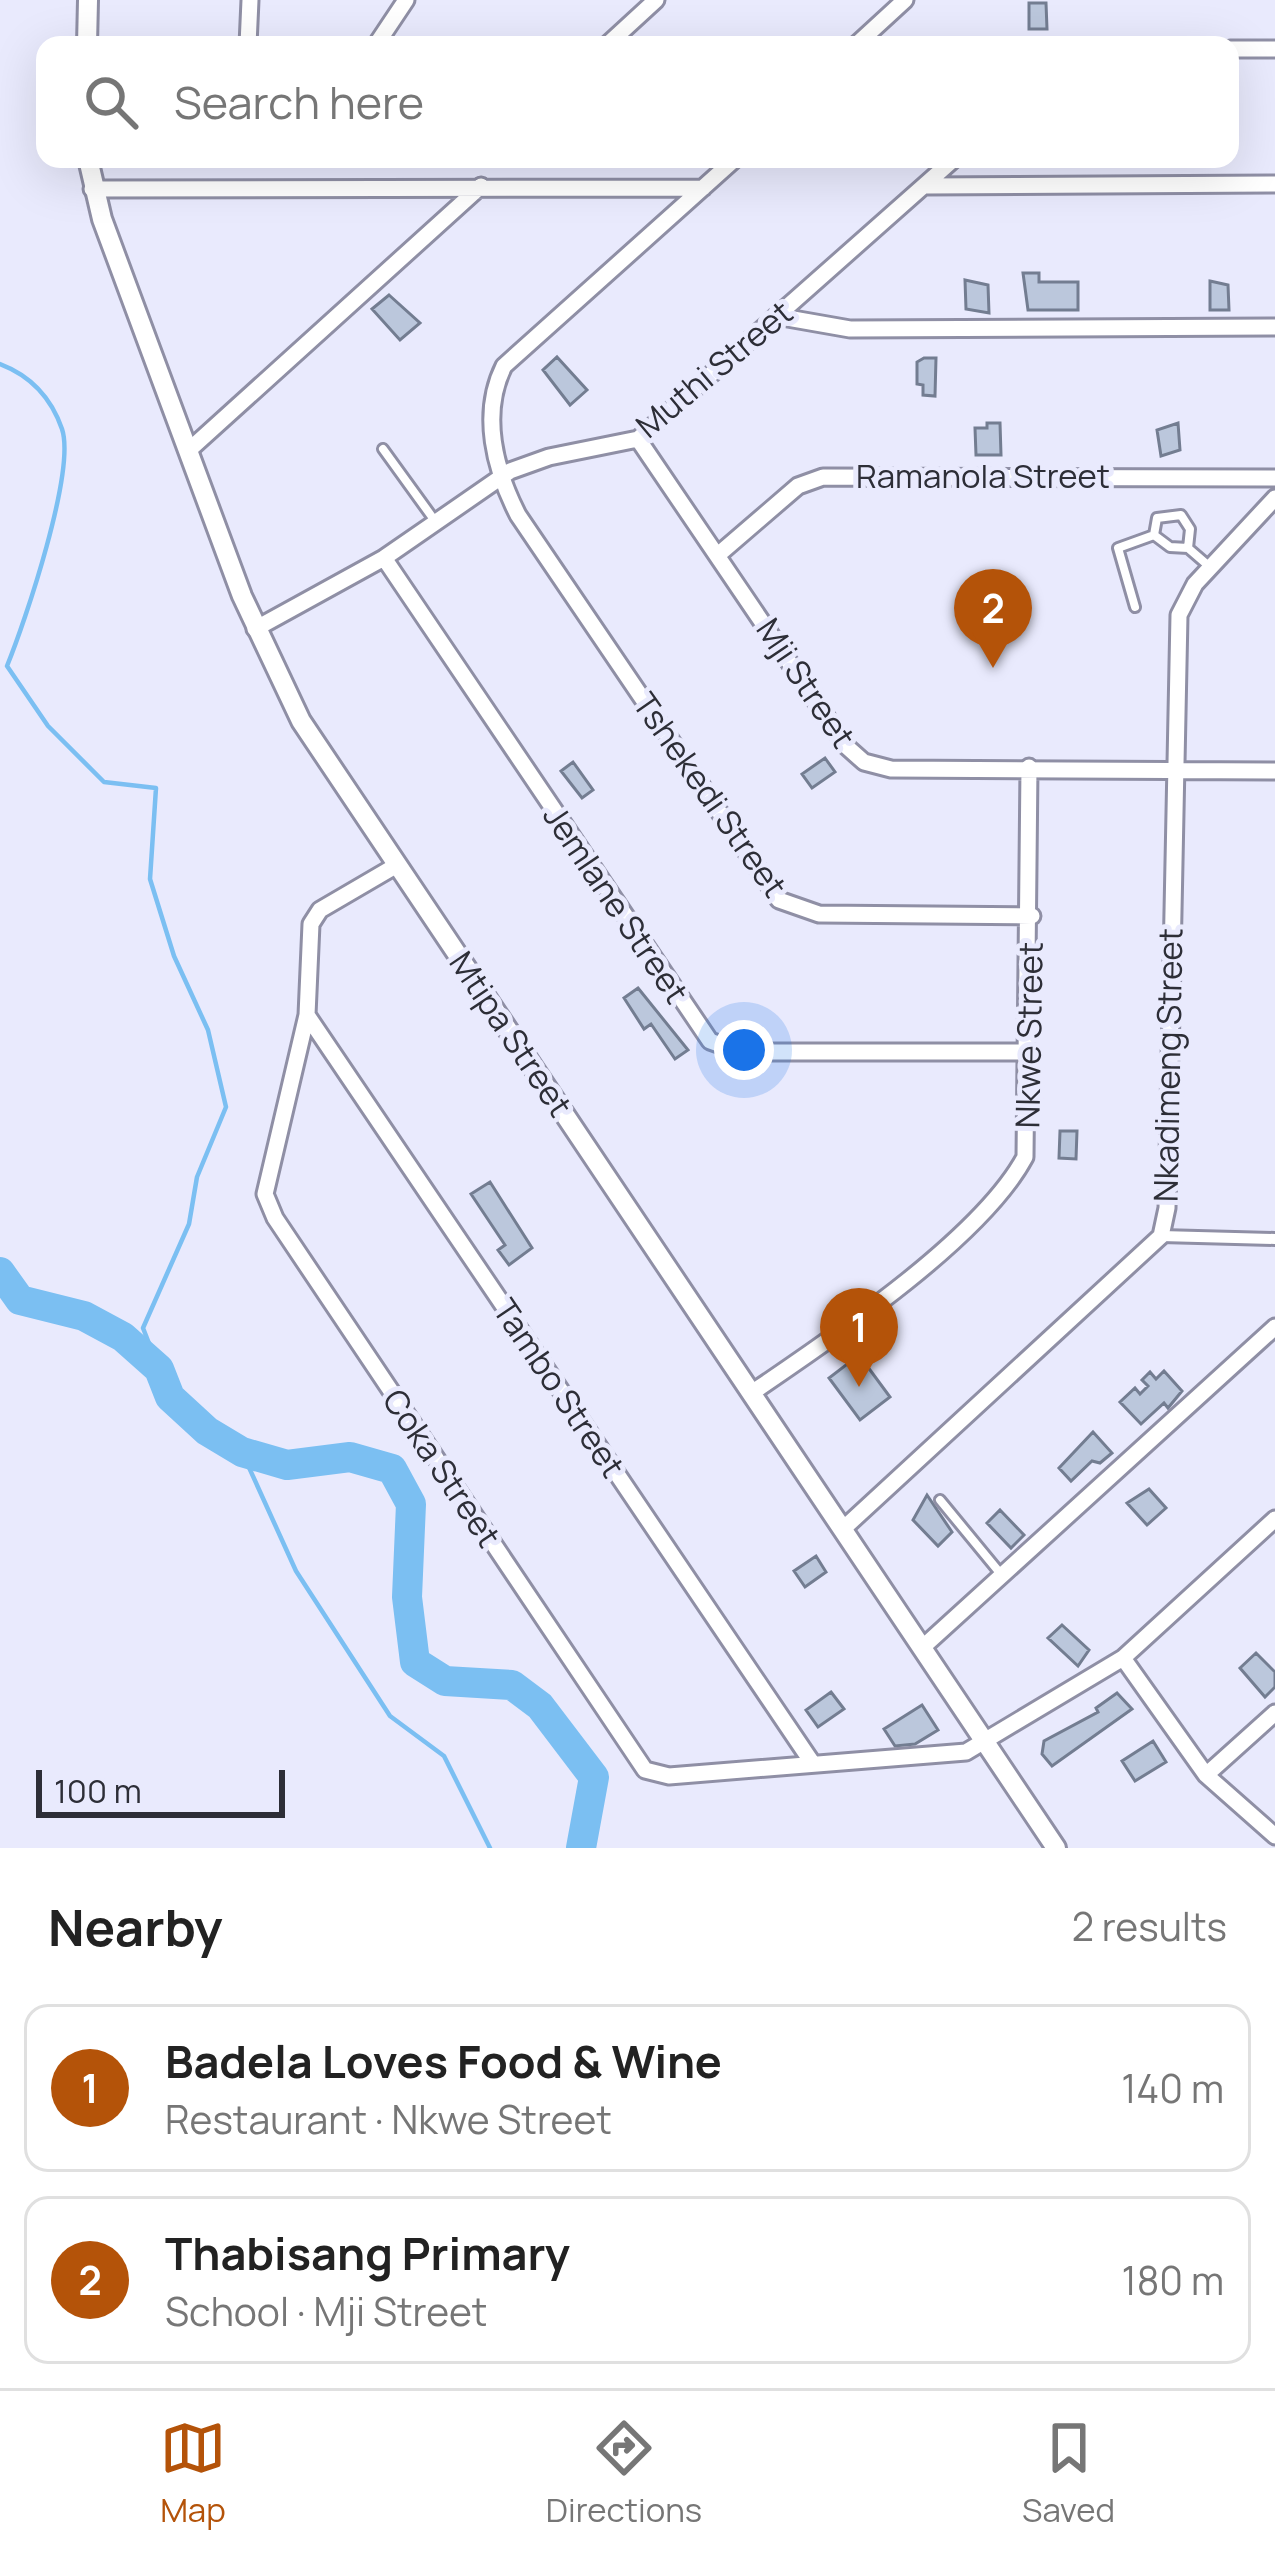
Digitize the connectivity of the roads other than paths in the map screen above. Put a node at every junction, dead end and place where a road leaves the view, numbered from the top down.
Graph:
1 (88, 0) edge
2 (250, 0) edge
3 (406, 0) edge
4 (656, 0) edge
5 (905, 0) edge
6 (87, 36) edge
7 (248, 36) edge
8 (382, 36) edge
9 (617, 36) edge
10 (866, 36) edge
11 (1239, 49) edge
12 (1275, 49) edge
13 (89, 168) edge
14 (724, 168) edge
15 (944, 168) edge
16 (1275, 184) edge
17 (481, 186) junction
18 (925, 186) junction
19 (703, 188) junction
20 (92, 189) junction
21 (776, 316) junction
22 (1275, 327) edge
23 (638, 439) junction
24 (382, 449) dead end
25 (188, 452) junction
26 (499, 478) junction
27 (1275, 478) edge
28 (1275, 498) edge
29 (436, 522) junction
30 (1154, 535) junction
31 (1188, 548) junction
32 (719, 554) junction
33 (384, 558) junction
34 (1210, 567) junction
35 (1135, 607) dead end
36 (255, 629) junction
37 (1029, 767) junction
38 (1175, 770) junction
39 (1275, 771) edge
40 (397, 865) junction
41 (1032, 916) junction
42 (307, 1015) junction
43 (1030, 1052) junction
44 (1162, 1236) junction
45 (1275, 1239) edge
46 (1275, 1327) edge
47 (753, 1392) junction
48 (940, 1500) dead end
49 (1275, 1519) edge
50 (843, 1529) junction
51 (1002, 1576) junction
52 (923, 1647) junction
53 (1123, 1658) junction
54 (1275, 1713) edge
55 (986, 1744) junction
56 (811, 1761) junction
57 (1206, 1775) junction
58 (1275, 1836) edge
59 (1056, 1848) edge

1 - 6 street
2 - 7 street
3 - 8 street
4 - 9 street
5 - 10 street
11 - 12 street
13 - 20 street, Mtipa Street
14 - 19 street
15 - 18 street, Muthi Street
16 - 18 street
17 - 19 street
17 - 20 street
17 - 25 street
18 - 21 street, Muthi Street
19 - 26 street
20 - 25 street, Mtipa Street
21 - 22 street
21 - 23 street, Muthi Street
23 - 26 street, Muthi Street
23 - 32 street, Mji Street
24 - 29 lane
25 - 36 street, Mtipa Street
26 - 29 street, Muthi Street
26 - 41 street, Tshekedi Street
27 - 32 street, Ramanola Street
28 - 34 street, Nkadimeng Street
29 - 33 street, Muthi Street
30 - 31 lane
30 - 31 lane
30 - 35 lane
31 - 34 lane
32 - 37 street, Mji Street
33 - 36 street, Muthi Street
33 - 43 street, Jemlane Street
34 - 38 street, Nkadimeng Street
36 - 40 street, Mtipa Street
37 - 38 street, Mji Street
37 - 41 street, Nkwe Street
38 - 39 street, Mji Street
38 - 44 street, Nkadimeng Street
40 - 42 street, Coka Street
40 - 47 street, Mtipa Street
41 - 43 street, Nkwe Street
42 - 56 street, Tambo Street
42 - 56 street, Coka Street
43 - 47 street, Nkwe Street
44 - 45 street
44 - 50 street, Nkadimeng Street
46 - 51 street
47 - 50 street, Mtipa Street
48 - 51 lane
49 - 53 street
50 - 52 street, Mtipa Street
51 - 52 street
52 - 55 street, Mtipa Street
53 - 55 street
53 - 57 street
54 - 57 street
55 - 56 street, Coka Street
55 - 59 street, Mtipa Street
57 - 58 street

